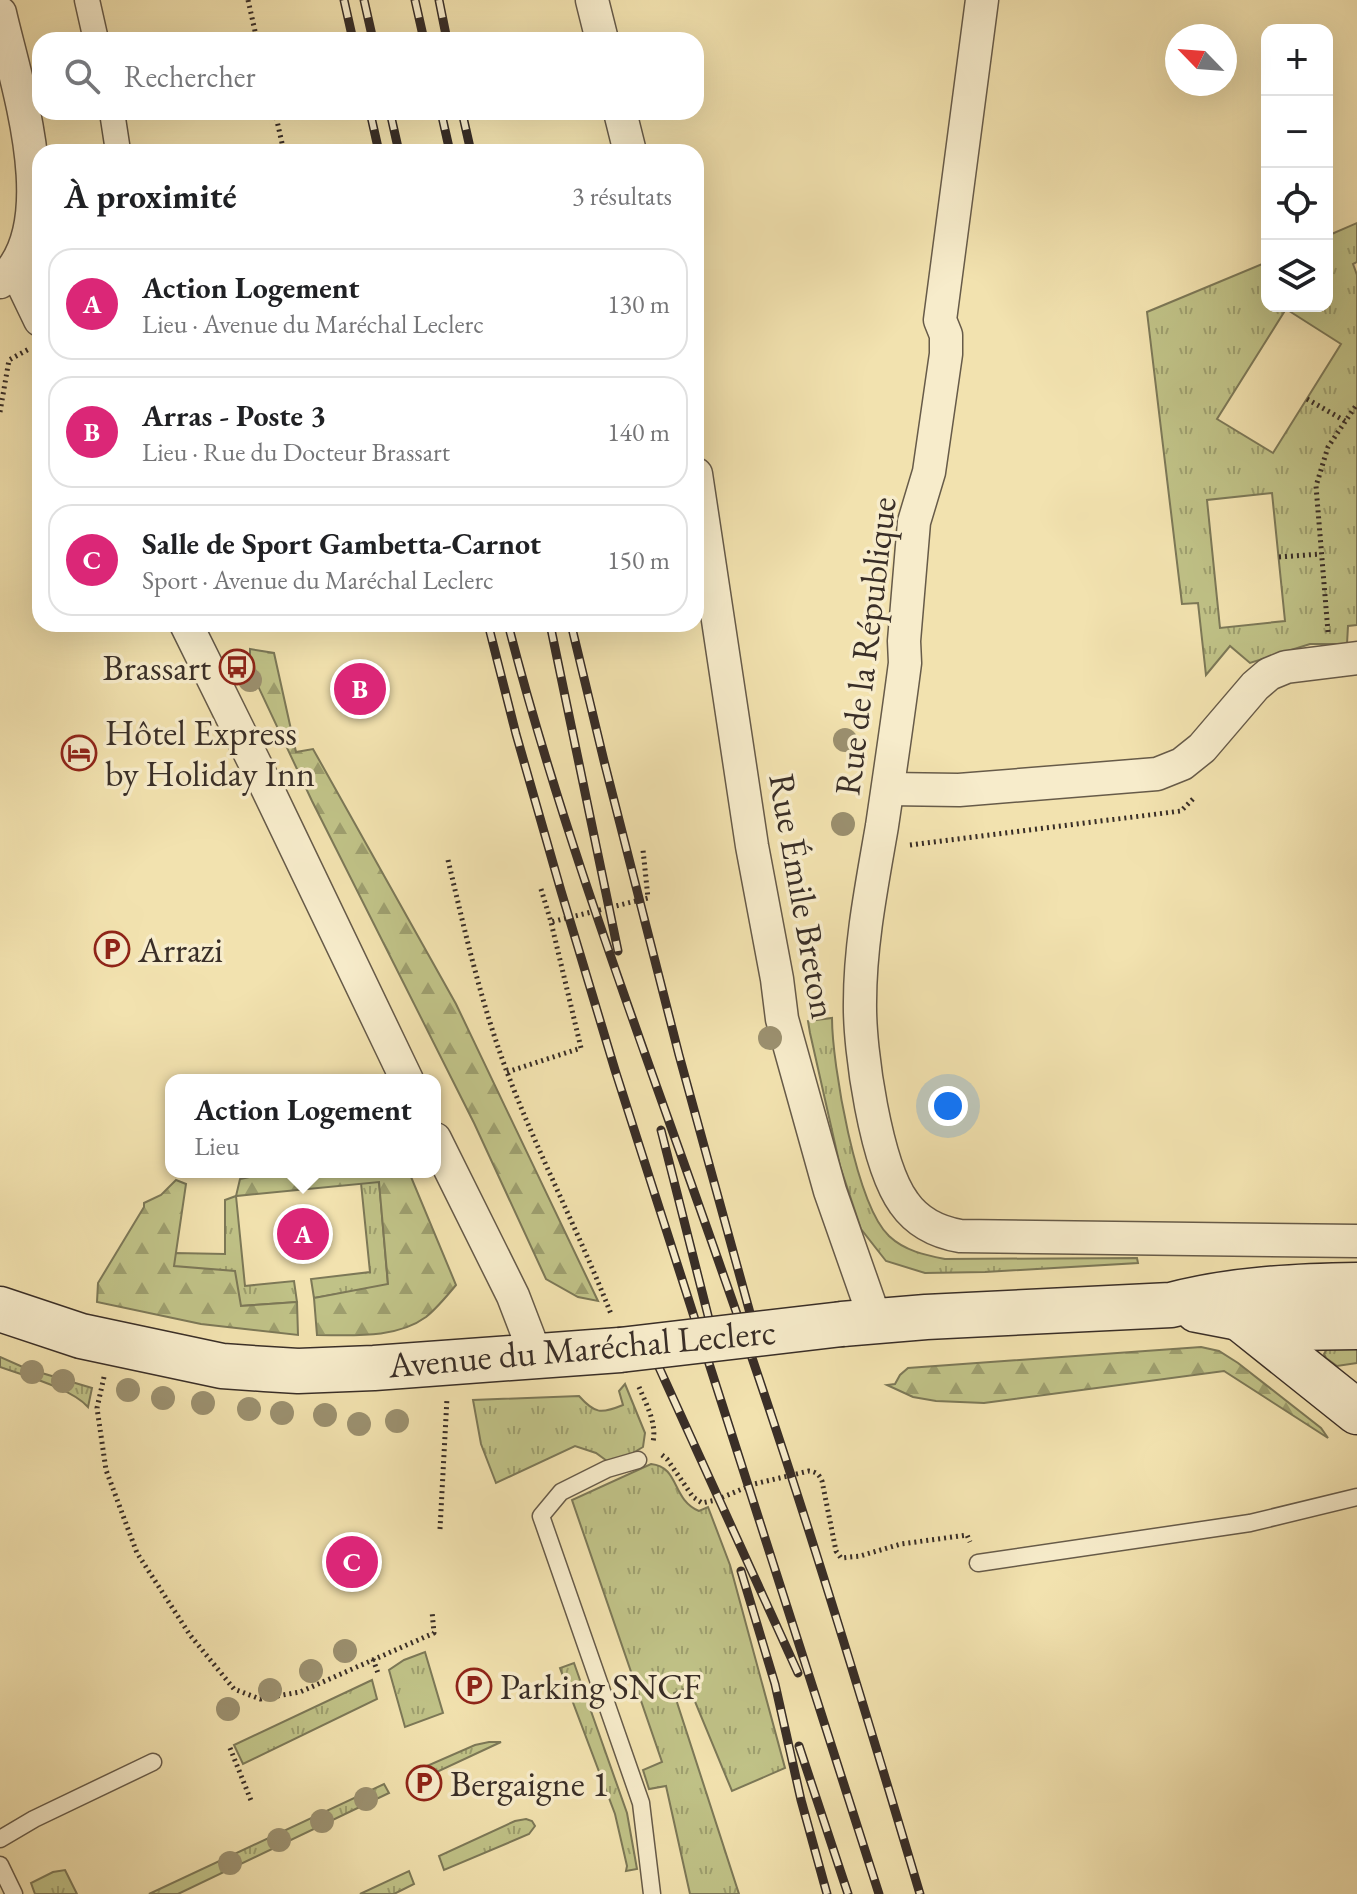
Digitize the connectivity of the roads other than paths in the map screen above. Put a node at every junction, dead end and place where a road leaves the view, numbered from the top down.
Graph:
1 (87, 0) edge
2 (592, 0) edge
3 (982, 0) edge
4 (0, 13) edge
5 (94, 32) edge
6 (600, 32) edge
7 (113, 120) edge
8 (622, 120) edge
9 (117, 144) edge
10 (628, 144) edge
11 (32, 154) edge
12 (32, 214) edge
13 (7, 275) edge
14 (32, 323) edge
15 (704, 527) edge
16 (190, 632) edge
17 (1343, 660) edge
18 (888, 789) junction
19 (404, 1074) edge
20 (441, 1151) edge
21 (1357, 1241) edge
22 (1357, 1285) edge
23 (1171, 1305) junction
24 (0, 1309) edge
25 (1241, 1320) junction
26 (859, 1323) junction
27 (1357, 1327) edge
28 (536, 1356) junction
29 (1357, 1412) edge
30 (638, 1460) road end
31 (1357, 1497) edge
32 (978, 1563) road end
33 (153, 1762) dead end
34 (0, 1839) edge
35 (0, 1865) edge
36 (14, 1894) edge
37 (652, 1894) edge

1 - 5 street
2 - 6 street
3 - 18 street, Rue de la République
4 - 11 street
7 - 9 street
8 - 10 street
12 - 13 street
13 - 14 street
15 - 26 street, Rue Émile Breton
16 - 19 street
17 - 18 street
18 - 21 street, Rue de la République
20 - 28 street
22 - 23 main road, Avenue du Maréchal Leclerc
23 - 25 main road, Avenue du Maréchal Leclerc
23 - 26 main road, Avenue du Maréchal Leclerc
24 - 28 main road, Avenue du Maréchal Leclerc
25 - 27 main road, Avenue du Maréchal Leclerc
25 - 29 main road
26 - 28 main road, Avenue du Maréchal Leclerc, bridge
30 - 37 lane
31 - 32 lane
33 - 34 lane
35 - 36 lane

